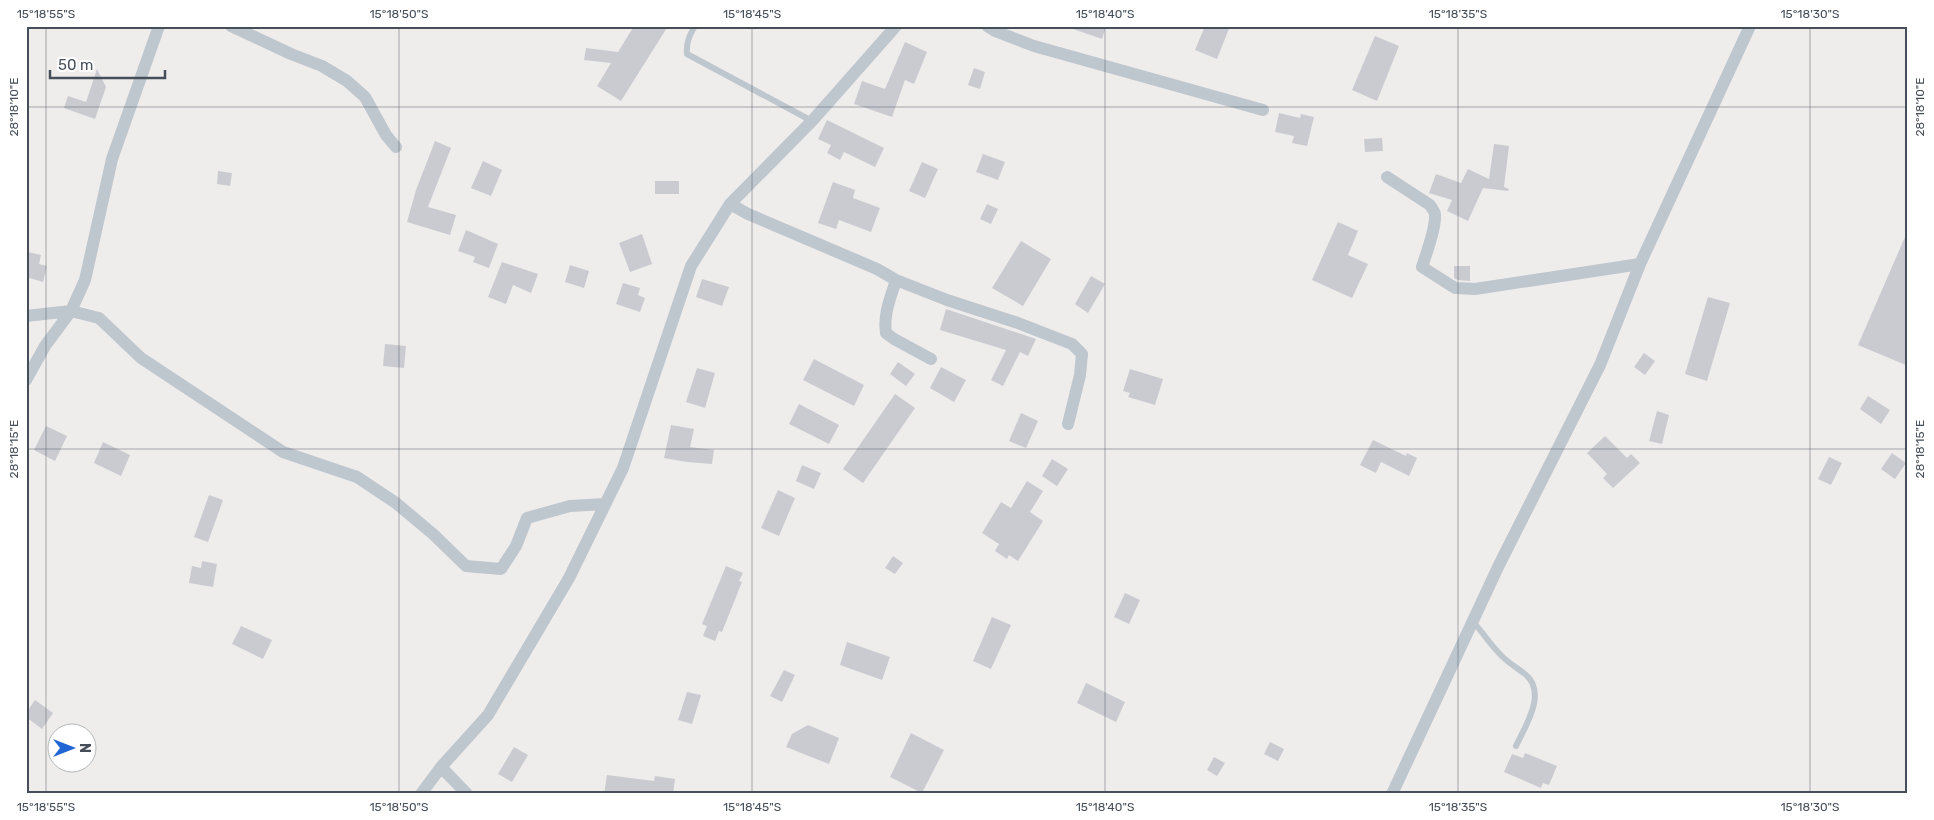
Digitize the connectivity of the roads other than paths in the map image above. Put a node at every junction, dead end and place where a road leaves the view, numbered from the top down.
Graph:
1 (159, 26) edge
2 (231, 26) edge
3 (695, 26) edge
4 (896, 26) edge
5 (987, 26) edge
6 (1750, 26) edge
7 (1262, 110) dead end
8 (812, 121) junction
9 (396, 147) dead end
10 (1387, 178) dead end
11 (730, 204) junction
12 (1640, 264) junction
13 (896, 280) junction
14 (71, 311) junction
15 (26, 316) edge
16 (931, 359) dead end
17 (26, 380) edge
18 (1068, 424) dead end
19 (605, 504) junction
20 (1473, 622) junction
21 (1516, 746) dead end
22 (442, 767) junction
23 (421, 794) edge
24 (468, 794) edge
25 (1392, 794) edge

1 - 14 street
2 - 9 street
3 - 8 lane
4 - 8 street
5 - 7 street
6 - 12 street
8 - 11 street
10 - 12 street
11 - 13 street
11 - 19 street
12 - 20 street
13 - 16 street
13 - 18 street
14 - 15 street
14 - 17 street
14 - 19 street
19 - 22 street
20 - 21 lane
20 - 25 street
22 - 23 street
22 - 24 street

